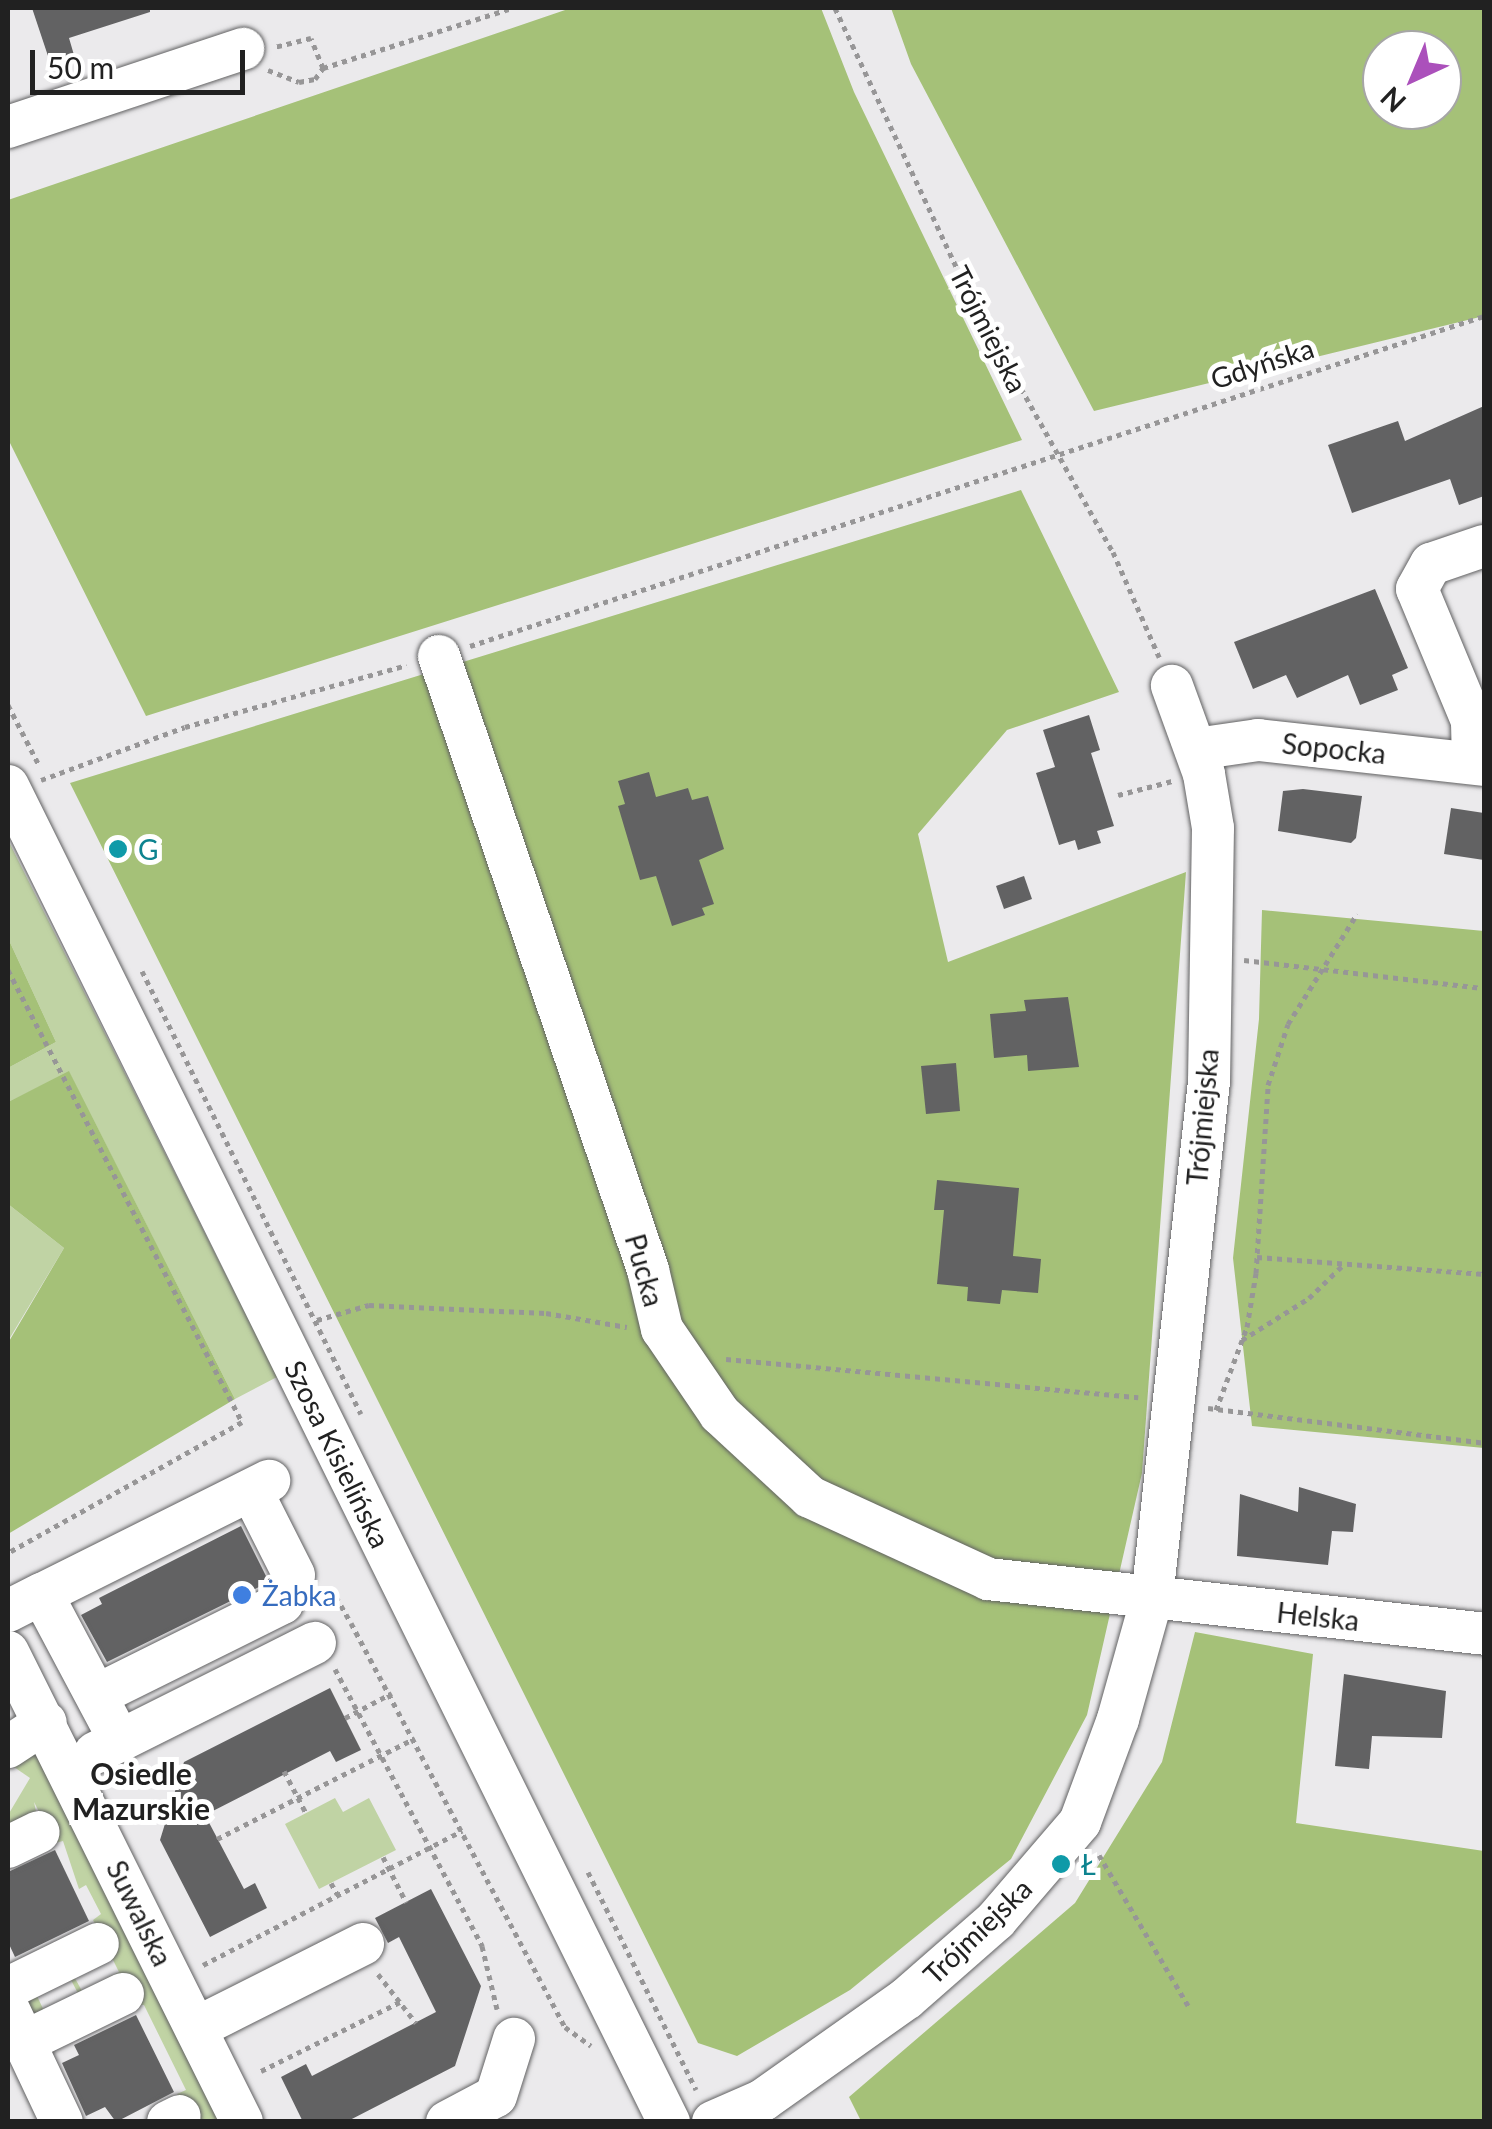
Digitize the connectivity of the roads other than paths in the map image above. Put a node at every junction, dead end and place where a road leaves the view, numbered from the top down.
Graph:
1 (246, 51) road end
2 (8, 127) edge
3 (1484, 546) edge
4 (439, 656) road end
5 (1172, 686) road end
6 (1200, 762) junction
7 (1479, 764) edge
8 (21, 785) edge
9 (1152, 1598) junction
10 (25, 1603) edge
11 (1484, 1634) edge
12 (314, 1643) dead end
13 (8, 1652) edge
14 (97, 1694) junction
15 (46, 1722) junction
16 (120, 1741) junction
17 (8, 1746) edge
18 (68, 1767) junction
19 (98, 1944) dead end
20 (364, 1944) road end
21 (8, 1988) edge
22 (123, 1994) dead end
23 (16, 2025) edge
24 (196, 2028) junction
25 (513, 2044) road end
26 (776, 2111) edge
27 (657, 2118) edge
28 (62, 2122) edge
29 (242, 2122) edge
30 (446, 2122) edge
31 (714, 2122) edge

1 - 2 street
3 - 7 street, Sopocka
4 - 9 street, Pucka
5 - 6 street, Trójmiejska
6 - 7 street, Sopocka
6 - 9 street, Trójmiejska
8 - 27 street, Szosa Kisielińska
9 - 11 street, Helska
9 - 26 street, Trójmiejska
10 - 14 street
10 - 14 street
12 - 16 street
13 - 15 street, Suwalska
14 - 16 street
15 - 17 street
15 - 18 street, Suwalska
16 - 18 street
18 - 24 street, Suwalska
19 - 21 street
20 - 24 street
22 - 23 street
23 - 28 street
24 - 29 street, Suwalska
25 - 30 street
26 - 31 street, Trójmiejska

